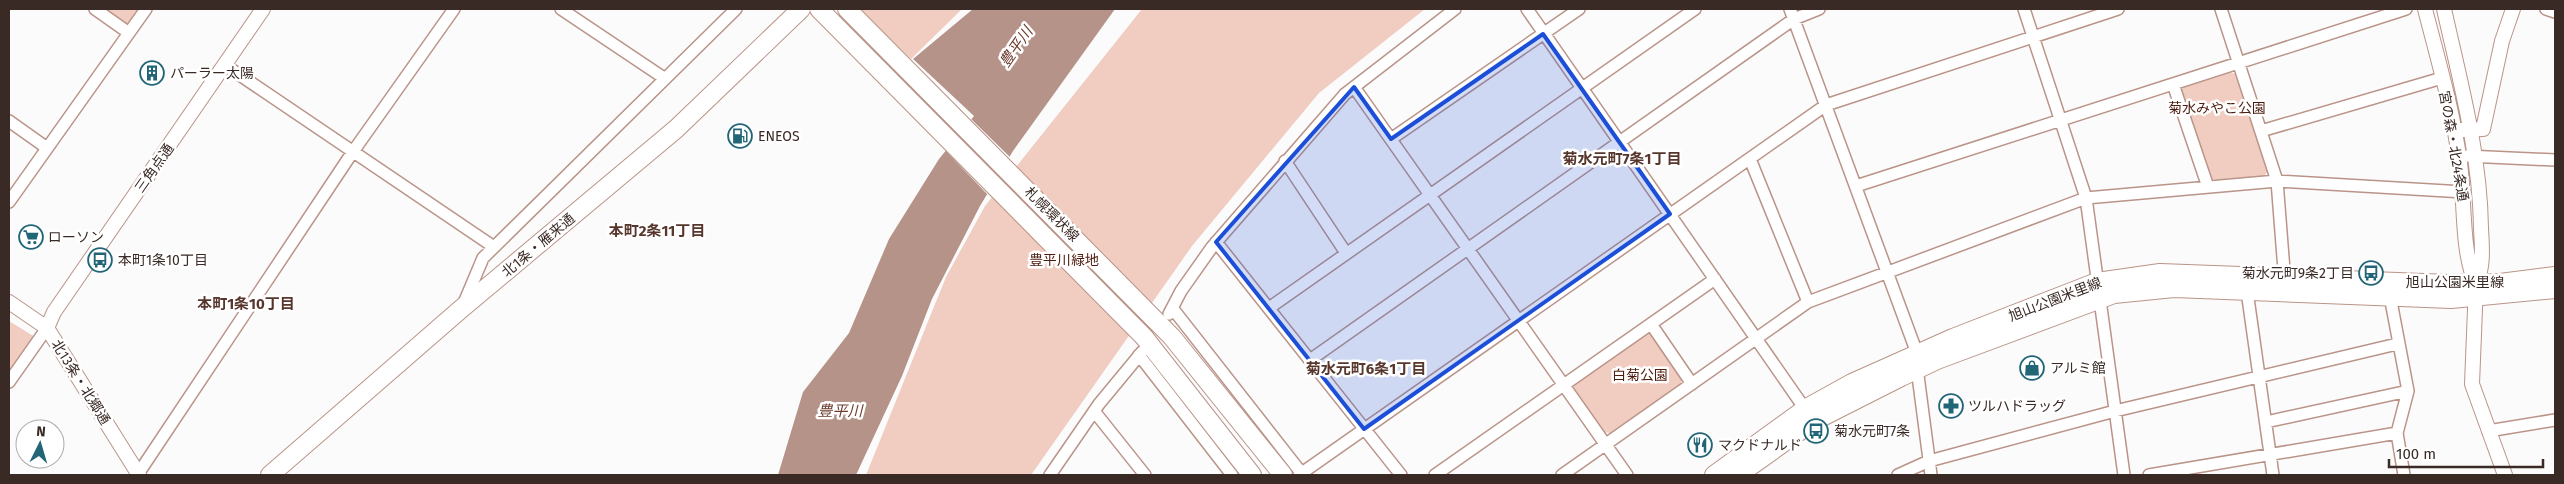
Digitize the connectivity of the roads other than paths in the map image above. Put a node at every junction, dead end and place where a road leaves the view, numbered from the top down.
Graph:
1 (95, 9) edge
2 (146, 9) edge
3 (264, 9) edge
4 (454, 9) edge
5 (561, 9) edge
6 (736, 9) edge
7 (801, 9) edge
8 (820, 9) edge
9 (1455, 9) edge
10 (1527, 9) edge
11 (1579, 9) edge
12 (1819, 9) edge
13 (2024, 9) edge
14 (2118, 9) edge
15 (2221, 9) edge
16 (2406, 9) edge
17 (2425, 9) edge
18 (2444, 9) edge
19 (2512, 9) edge
20 (2546, 9) edge
21 (1691, 10) edge
22 (851, 12) edge
23 (2555, 12) edge
24 (1792, 14) edge
25 (129, 33) junction
26 (1543, 34) junction
27 (2033, 37) junction
28 (2239, 62) junction
29 (225, 65) junction
30 (664, 78) junction
31 (2442, 78) junction
32 (2173, 84) junction
33 (1354, 87) junction
34 (1583, 88) junction
35 (1826, 105) junction
36 (2060, 120) junction
37 (9, 121) edge
38 (2470, 130) junction
39 (2261, 131) junction
40 (2454, 131) junction
41 (1391, 139) junction
42 (1619, 141) junction
43 (47, 148) junction
44 (352, 153) junction
45 (2459, 155) junction
46 (2475, 156) junction
47 (1750, 158) junction
48 (2555, 160) edge
49 (1285, 162) junction
50 (2277, 181) junction
51 (1856, 186) junction
52 (2208, 188) junction
53 (2464, 192) junction
54 (1430, 195) junction
55 (2086, 198) junction
56 (9, 202) edge
57 (1670, 214) junction
58 (1216, 242) junction
59 (494, 247) junction
60 (1468, 249) junction
61 (1346, 253) junction
62 (1887, 273) junction
63 (2555, 276) edge
64 (1715, 279) junction
65 (2285, 285) junction
66 (2555, 289) edge
67 (2098, 290) junction
68 (2247, 291) junction
69 (2476, 291) junction
70 (2390, 296) junction
71 (9, 302) edge
72 (1808, 302) junction
73 (1269, 308) junction
74 (461, 309) junction
75 (1518, 321) junction
76 (1651, 324) junction
77 (47, 328) junction
78 (1757, 338) junction
79 (2397, 344) junction
80 (1310, 360) junction
81 (1915, 363) junction
82 (2260, 377) junction
83 (9, 382) edge
84 (1692, 384) junction
85 (1564, 385) junction
86 (2408, 391) junction
87 (1805, 409) junction
88 (1094, 411) junction
89 (2115, 411) junction
90 (2555, 420) edge
91 (2266, 422) junction
92 (1364, 429) junction
93 (2488, 431) junction
94 (2397, 433) junction
95 (1605, 445) junction
96 (2270, 455) junction
97 (1929, 460) junction
98 (1055, 473) edge
99 (138, 475) edge
100 (270, 475) edge
101 (1145, 475) edge
102 (1232, 475) edge
103 (1252, 475) edge
104 (1283, 475) edge
105 (1301, 475) edge
106 (1401, 475) edge
107 (1435, 475) edge
108 (1562, 475) edge
109 (1627, 475) edge
110 (1714, 475) edge
111 (1738, 475) edge
112 (1898, 475) edge
113 (1931, 475) edge
114 (2124, 475) edge
115 (2149, 475) edge
116 (2273, 475) edge
117 (2404, 475) edge
118 (2505, 475) edge

1 - 25 street
2 - 25 street
3 - 29 street, 三角点通
4 - 44 street
5 - 30 street
6 - 30 street
7 - 74 main road, 北1条・雁来通
8 - 103 main road, 札幌環状線
9 - 33 street
10 - 26 street
11 - 26 street
12 - 24 street
13 - 27 street
14 - 27 street
15 - 28 street
16 - 28 street
17 - 31 street, 宮の森・北24条通
18 - 38 street, 宮の森・北24条通
19 - 38 street
20 - 23 street
21 - 34 street
22 - 104 main road, 札幌環状線
24 - 35 street
24 - 42 street
25 - 43 street
26 - 34 street
26 - 41 street
27 - 35 street
27 - 36 street
28 - 32 street
28 - 39 street
29 - 44 street
29 - 77 street, 三角点通
30 - 59 street
31 - 39 street
31 - 40 street, 宮の森・北24条通
32 - 36 street
32 - 52 street
33 - 41 street
33 - 49 street
34 - 42 street
34 - 54 street
35 - 47 street
35 - 51 street
36 - 51 street
36 - 55 street
37 - 43 street
38 - 40 street
38 - 46 street, 宮の森・北24条通
39 - 50 street
40 - 45 street, 宮の森・北24条通
41 - 54 street
42 - 57 street
42 - 60 street
43 - 56 street
44 - 59 street
44 - 99 street
45 - 46 street
45 - 53 street, 宮の森・北24条通
46 - 48 street
46 - 69 street, 宮の森・北24条通
47 - 57 street
47 - 72 street
49 - 58 street
49 - 61 street
50 - 52 street
50 - 53 street
50 - 65 street
51 - 62 street
52 - 55 street
53 - 69 street, 宮の森・北24条通
54 - 60 street
54 - 61 street
55 - 62 street
55 - 67 street
57 - 64 street
57 - 75 street
58 - 73 street
58 - 105 street
59 - 74 street
60 - 75 street
60 - 80 street
61 - 73 street
62 - 72 street
62 - 81 street
63 - 69 main road, 旭山公園米里線
64 - 76 street
64 - 78 street
65 - 67 main road, 旭山公園米里線
65 - 68 main road, 旭山公園米里線
65 - 69 main road, 旭山公園米里線
65 - 70 main road, 旭山公園米里線
66 - 69 main road, 旭山公園米里線
67 - 68 main road, 旭山公園米里線
67 - 81 main road, 旭山公園米里線
67 - 89 street
68 - 82 street
69 - 70 main road, 旭山公園米里線
69 - 93 street
70 - 79 street
71 - 77 street, 北13条・北郷通
72 - 78 street
73 - 80 street
74 - 100 main road, 北1条・雁来通
75 - 85 street
75 - 92 street
76 - 84 street
76 - 85 street
77 - 83 street
77 - 99 street, 北13条・北郷通
78 - 84 street
78 - 87 street
79 - 82 street
79 - 86 street
80 - 92 street
81 - 87 main road, 旭山公園米里線
81 - 97 street
81 - 111 main road, 旭山公園米里線
82 - 89 street
82 - 91 street
84 - 95 street
85 - 95 street
85 - 107 street
86 - 91 street
86 - 94 street
87 - 110 main road, 旭山公園米里線
88 - 98 street
88 - 101 street
88 - 102 street
89 - 97 street
89 - 114 street
90 - 93 street
91 - 96 street
92 - 105 street
92 - 106 street
93 - 118 street
94 - 96 street
94 - 117 street
95 - 108 street
95 - 109 street
96 - 115 street
96 - 116 street
97 - 112 street
97 - 113 street

